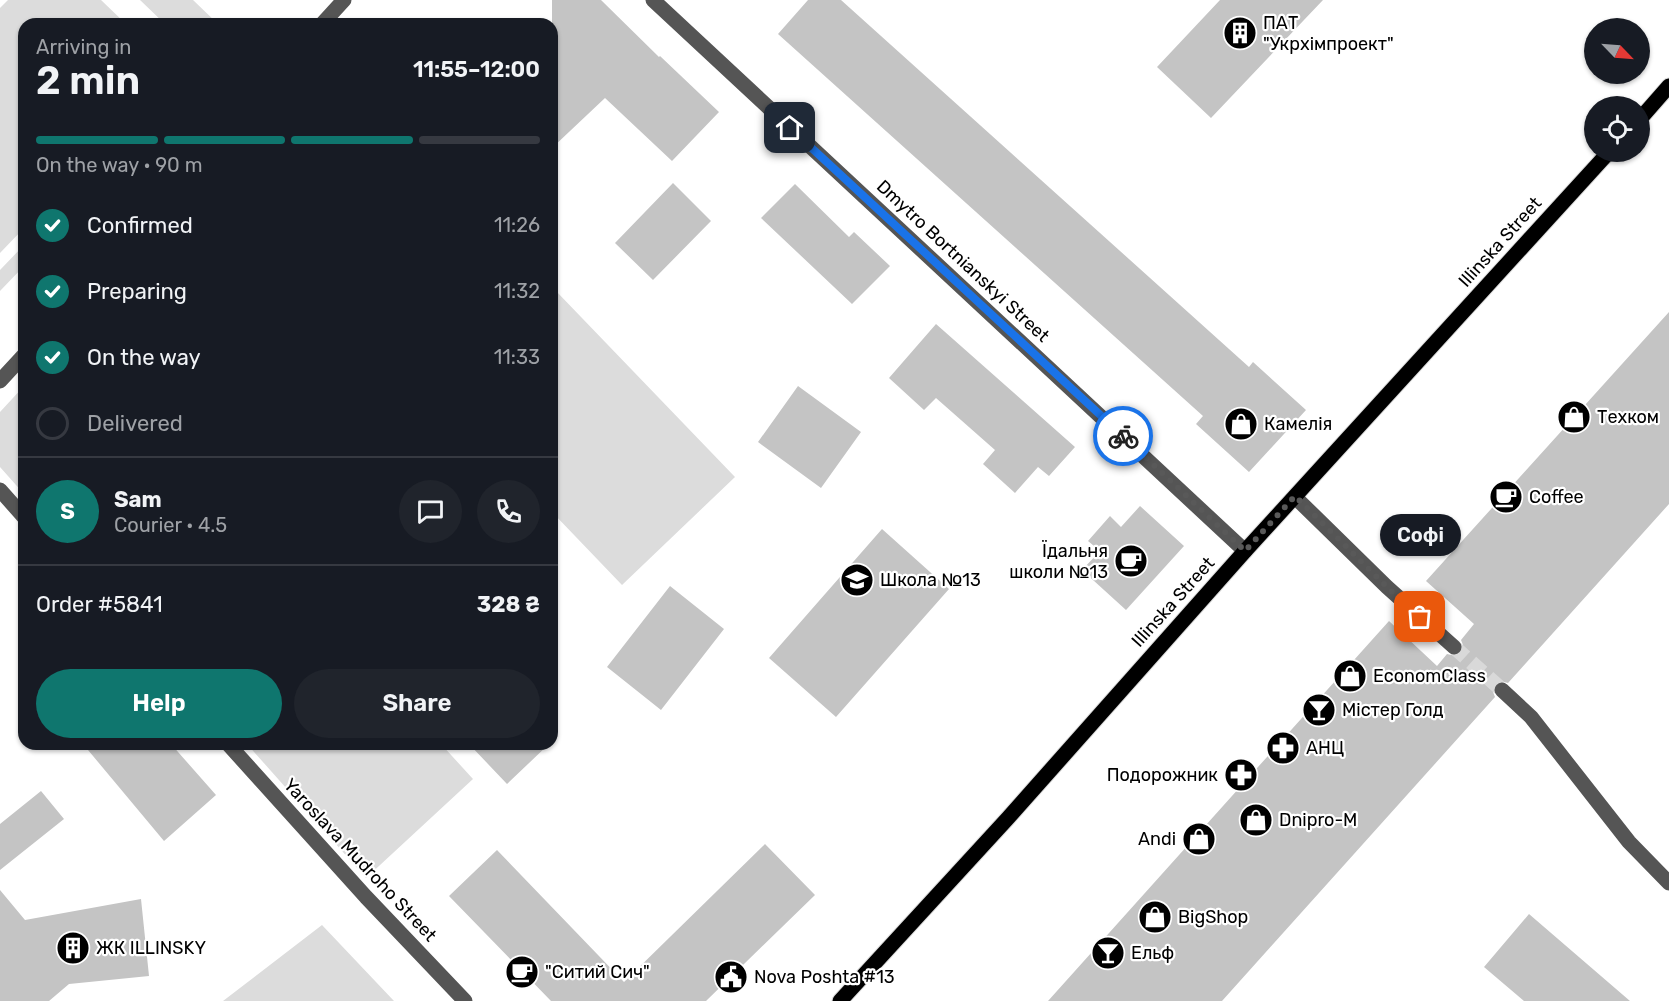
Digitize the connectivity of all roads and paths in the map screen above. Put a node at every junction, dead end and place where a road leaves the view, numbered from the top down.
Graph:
1 (344, 0) edge
2 (653, 0) edge
3 (328, 18) edge
4 (1669, 86) edge
5 (1650, 107) edge
6 (1600, 162) edge
7 (18, 362) edge
8 (0, 381) edge
9 (0, 490) edge
10 (1295, 496) junction
11 (18, 510) edge
12 (1245, 551) junction
13 (1454, 647) tunnel mouth
14 (1502, 690) tunnel mouth
15 (233, 750) edge
16 (1669, 883) edge
17 (465, 1001) edge
18 (840, 1001) edge

1 - 3 street
2 - 12 street, Dmytro Bortnianskyi Street
4 - 5 main road
6 - 10 main road, Illinska Street
7 - 8 street
9 - 11 street
10 - 12 main road, Illinska Street
10 - 13 street
12 - 18 main road, Illinska Street
14 - 16 street
15 - 17 street, Yaroslava Mudroho Street

